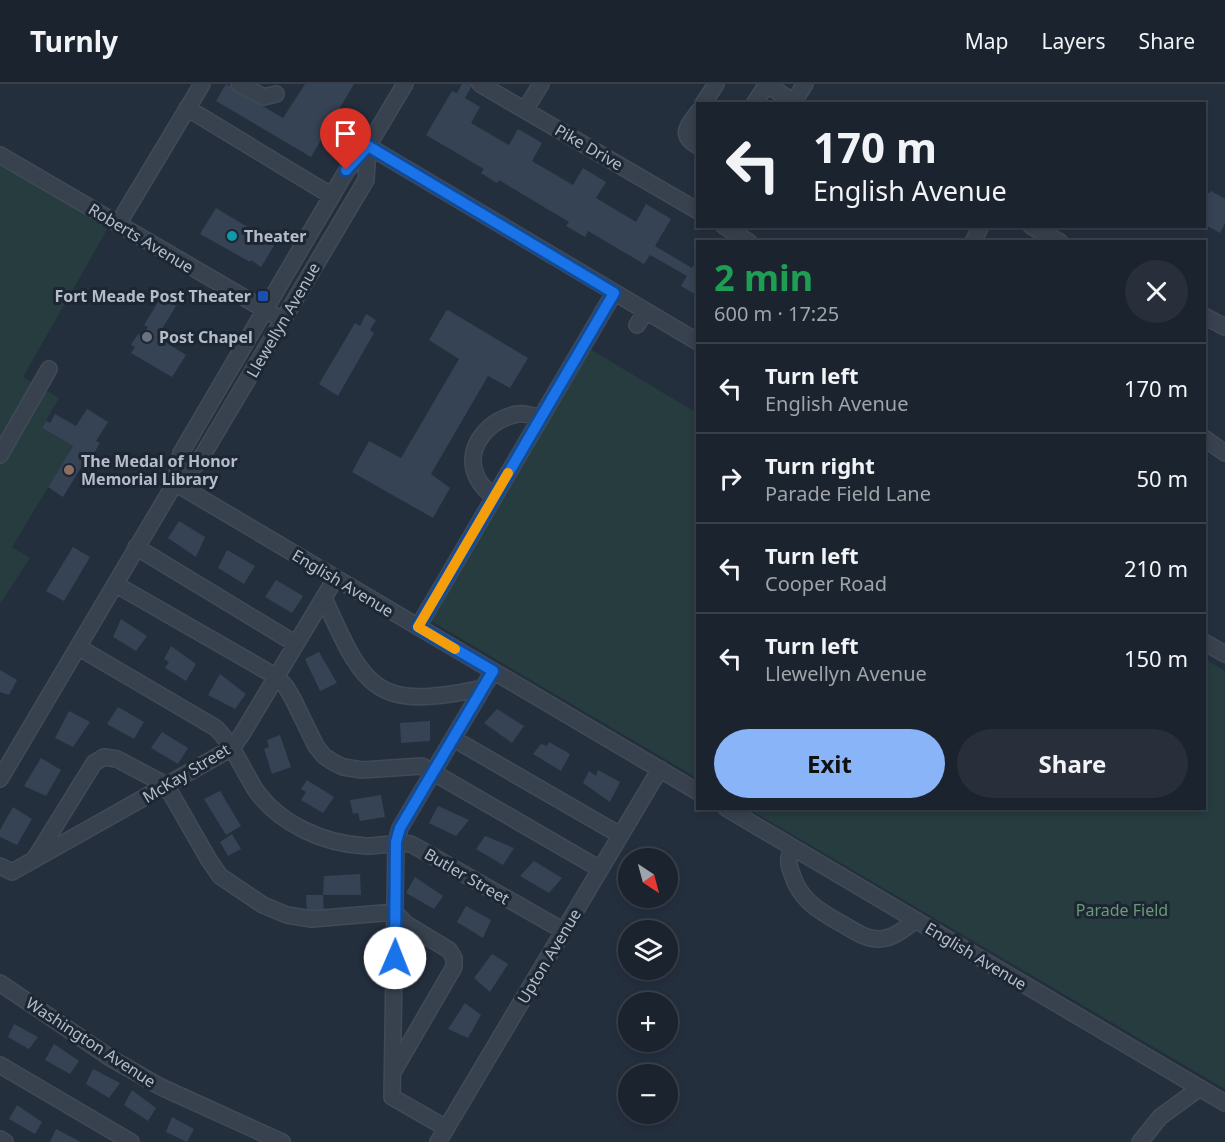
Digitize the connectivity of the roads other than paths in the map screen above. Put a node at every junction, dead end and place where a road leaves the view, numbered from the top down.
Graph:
1 (202, 84) edge
2 (239, 84) edge
3 (405, 84) edge
4 (480, 84) edge
5 (541, 84) edge
6 (716, 84) edge
7 (766, 84) edge
8 (805, 84) edge
9 (276, 94) dead end
10 (704, 102) edge
11 (755, 102) edge
12 (793, 102) edge
13 (795, 102) edge
14 (187, 108) junction
15 (525, 110) junction
16 (696, 115) edge
17 (696, 145) edge
18 (368, 146) junction
19 (0, 154) edge
20 (332, 196) junction
21 (696, 210) edge
22 (118, 225) junction
23 (727, 228) edge
24 (1035, 228) edge
25 (746, 240) edge
26 (1056, 240) edge
27 (614, 293) junction
28 (266, 310) junction
29 (645, 311) junction
30 (1206, 317) edge
31 (283, 320) junction
32 (637, 325) dead end
33 (1225, 327) edge
34 (696, 341) edge
35 (49, 369) dead end
36 (541, 418) junction
37 (1206, 439) edge
38 (1225, 453) edge
39 (0, 455) edge
40 (175, 483) junction
41 (494, 497) junction
42 (136, 547) junction
43 (336, 579) junction
44 (115, 584) junction
45 (324, 598) junction
46 (418, 627) junction
47 (1206, 643) edge
48 (296, 644) junction
49 (78, 647) junction
50 (1225, 654) edge
51 (493, 671) junction
52 (276, 676) junction
53 (483, 688) junction
54 (454, 739) junction
55 (232, 748) junction
56 (660, 769) junction
57 (434, 772) junction
58 (0, 779) edge
59 (166, 785) junction
60 (696, 791) edge
61 (729, 810) edge
62 (620, 835) junction
63 (396, 842) junction
64 (793, 848) junction
65 (34, 860) junction
66 (0, 866) edge
67 (600, 869) junction
68 (395, 912) junction
69 (916, 921) junction
70 (564, 931) junction
71 (0, 983) edge
72 (0, 1065) edge
73 (393, 1072) junction
74 (1200, 1088) junction
75 (1225, 1103) edge
76 (446, 1128) junction
77 (0, 1139) edge
78 (5, 1142) edge
79 (131, 1142) edge
80 (282, 1142) edge
81 (438, 1142) edge
82 (1140, 1142) edge

1 - 14 street
2 - 9 street
3 - 18 street, Llewellyn Avenue
4 - 15 street, Pike Drive
5 - 15 street
6 - 10 street
7 - 11 street
7 - 12 street
8 - 13 street
14 - 20 street
14 - 22 street
15 - 21 street, Pike Drive
16 - 17 street
18 - 20 street, Llewellyn Avenue
18 - 27 street
18 - 31 street, Llewellyn Avenue
19 - 22 street, Roberts Avenue
20 - 28 street, Llewellyn Avenue
22 - 28 street, Roberts Avenue
23 - 25 street
24 - 26 street
27 - 29 street
27 - 36 street
28 - 31 street, Roberts Avenue
28 - 40 street, Llewellyn Avenue
29 - 32 street
29 - 34 street
30 - 33 street
31 - 40 street, Llewellyn Avenue
35 - 39 street
36 - 41 street
36 - 41 street
37 - 38 street
40 - 42 street, Llewellyn Avenue
40 - 43 street, English Avenue
41 - 46 street
42 - 44 street, Llewellyn Avenue
42 - 48 street
43 - 45 street, McKay Street
43 - 46 street, English Avenue
44 - 49 street, Llewellyn Avenue
44 - 52 street
45 - 48 street, McKay Street
45 - 53 street
46 - 51 street, English Avenue
47 - 50 street
48 - 52 street, McKay Street
49 - 55 street, Butler Street
49 - 58 street, Llewellyn Avenue
51 - 53 street
51 - 56 street, English Avenue
52 - 55 street, McKay Street
52 - 57 street
53 - 54 street
54 - 57 street
54 - 62 street
55 - 59 street, McKay Street
55 - 63 street, Butler Street
56 - 60 street, English Avenue
56 - 62 street, Upton Avenue
57 - 63 street
57 - 67 street
59 - 65 street, McKay Street
59 - 65 street
59 - 68 street
61 - 64 street, English Avenue
62 - 67 street, Upton Avenue
63 - 68 street
63 - 70 street, Butler Street
64 - 69 street, English Avenue
64 - 69 street
65 - 66 street, McKay Street
67 - 70 street, Upton Avenue
68 - 73 street
68 - 73 street
69 - 74 street, English Avenue
70 - 76 street, Upton Avenue
71 - 80 street, Washington Avenue
72 - 79 street
73 - 76 street
74 - 75 street, English Avenue
74 - 82 street
76 - 81 street, Upton Avenue
77 - 78 street

